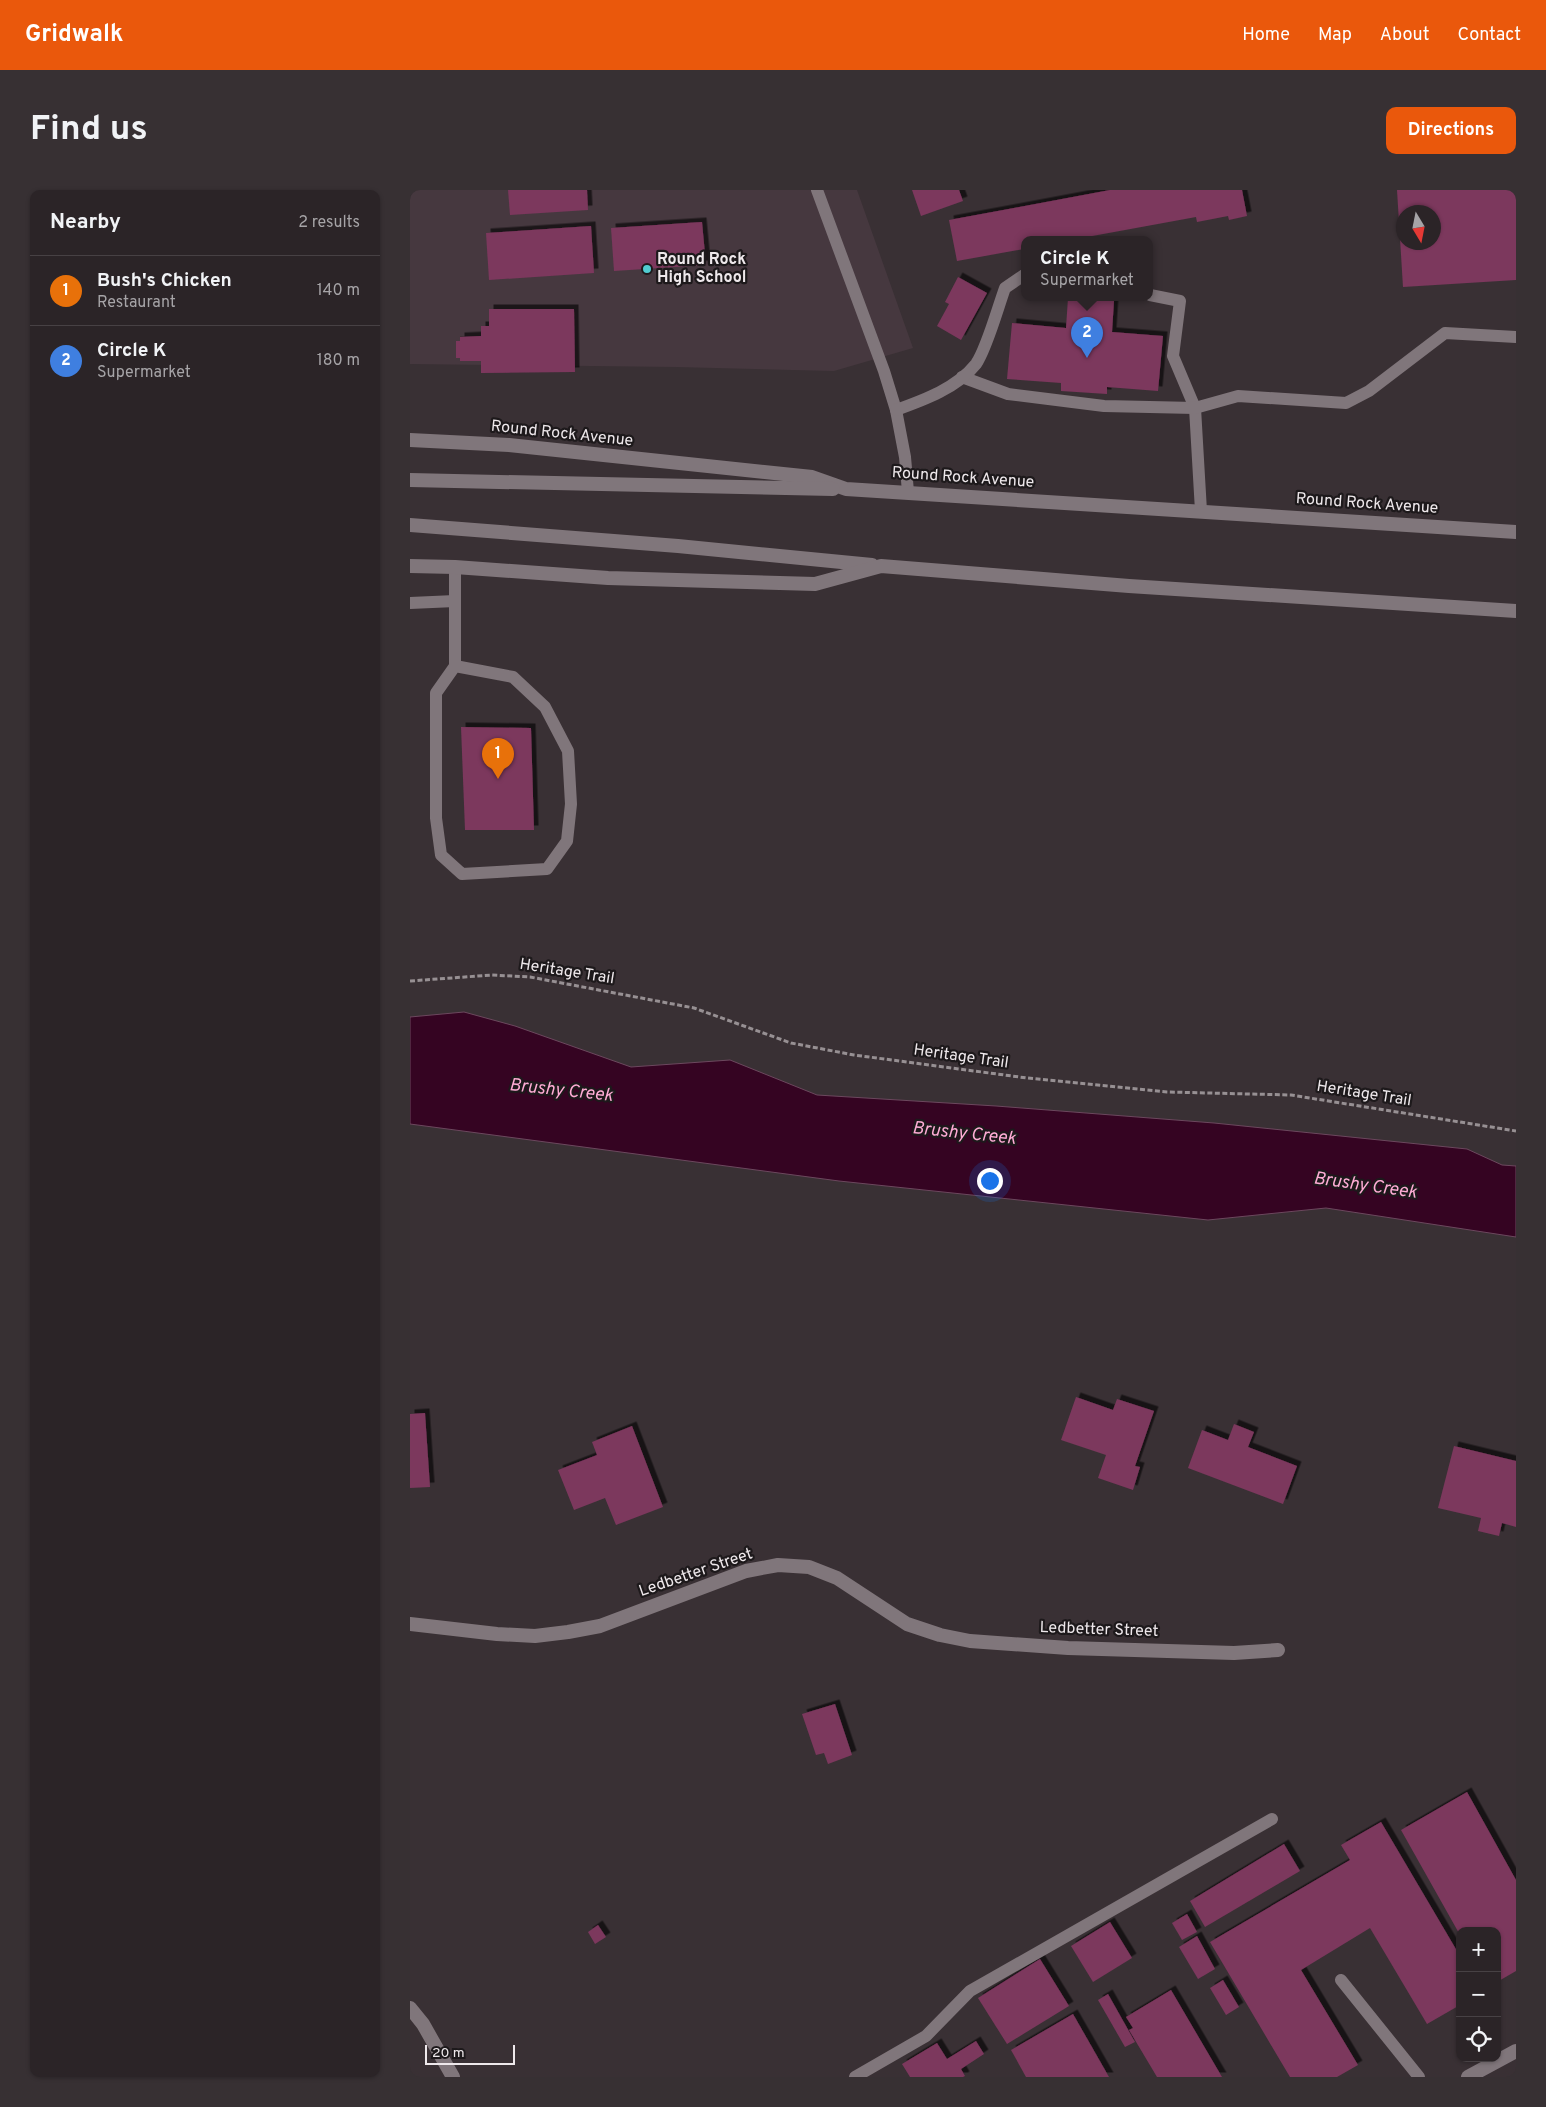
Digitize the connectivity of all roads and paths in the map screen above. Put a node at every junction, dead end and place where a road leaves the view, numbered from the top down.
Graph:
1 (818, 190) edge
2 (1021, 278) edge
3 (1153, 296) edge
4 (1516, 337) edge
5 (962, 377) junction
6 (1195, 408) junction
7 (896, 410) junction
8 (410, 440) edge
9 (410, 480) edge
10 (846, 489) junction
11 (908, 492) junction
12 (1201, 511) junction
13 (410, 525) edge
14 (1516, 532) edge
15 (410, 566) edge
16 (881, 566) junction
17 (455, 567) junction
18 (455, 601) junction
19 (410, 603) edge
20 (1516, 612) edge
21 (455, 666) junction
22 (410, 981) edge
23 (1516, 1131) edge
24 (410, 1624) edge
25 (1278, 1650) dead end
26 (1272, 1819) dead end
27 (1341, 1980) dead end
28 (410, 2008) edge
29 (1516, 2051) edge
30 (454, 2077) edge
31 (854, 2077) edge
32 (1419, 2077) edge
33 (1468, 2077) edge

1 - 7 lane
2 - 5 lane
3 - 6 lane
4 - 6 lane
5 - 6 lane
5 - 7 lane
6 - 12 lane
7 - 11 lane
8 - 10 main road, Round Rock Avenue
9 - 10 main road
10 - 11 main road, Round Rock Avenue
11 - 12 main road, Round Rock Avenue
12 - 14 main road, Round Rock Avenue
13 - 16 main road
15 - 17 main road
16 - 17 main road
16 - 20 main road
17 - 18 lane
18 - 19 lane
18 - 21 lane
21 - 21 lane
22 - 23 path, Heritage Trail
24 - 25 main road, Ledbetter Street
26 - 31 lane
27 - 32 lane
28 - 30 main road
29 - 33 main road

